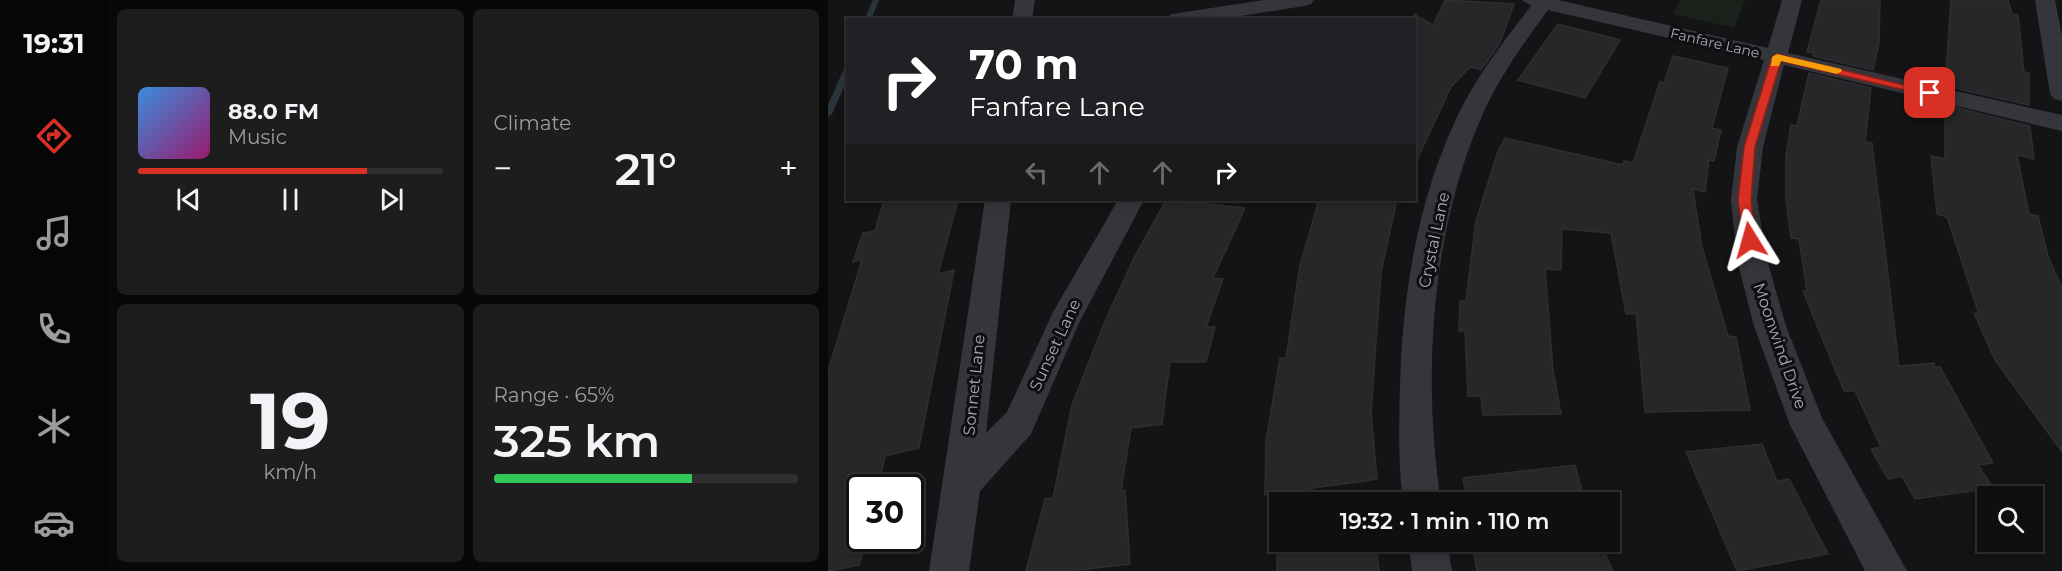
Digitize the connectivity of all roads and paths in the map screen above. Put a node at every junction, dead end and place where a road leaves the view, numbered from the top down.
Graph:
1 (1025, 0) edge
2 (1792, 0) edge
3 (2045, 0) edge
4 (1294, 1) edge
5 (1538, 2) edge
6 (1022, 18) edge
7 (1185, 18) edge
8 (1273, 18) edge
9 (1777, 57) junction
10 (2062, 94) edge
11 (2062, 123) edge
12 (998, 201) edge
13 (1130, 201) edge
14 (964, 481) junction
15 (1421, 492) edge
16 (1429, 552) edge
17 (949, 571) edge
18 (1432, 571) edge
19 (1887, 571) edge

1 - 6 street
2 - 9 street, Moonwind Drive
3 - 10 street
4 - 7 street
4 - 8 street
5 - 9 street, Fanfare Lane
5 - 15 street, Crystal Lane
9 - 11 street, Fanfare Lane
9 - 19 street, Moonwind Drive
12 - 14 street, Sonnet Lane
13 - 14 street, Sunset Lane
14 - 17 street, Sonnet Lane
16 - 18 street

